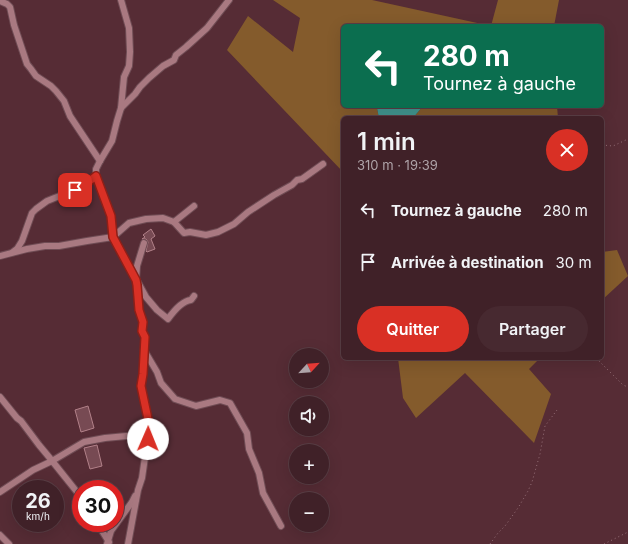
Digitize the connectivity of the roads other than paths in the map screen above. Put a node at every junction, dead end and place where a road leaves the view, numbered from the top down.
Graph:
1 (121, 0) edge
2 (229, 0) edge
3 (0, 1) edge
4 (122, 108) junction
5 (100, 161) junction
6 (323, 164) dead end
7 (96, 176) junction
8 (194, 206) dead end
9 (174, 222) junction
10 (113, 237) junction
11 (144, 243) dead end
12 (10, 254) junction
13 (0, 256) edge
14 (136, 280) junction
15 (194, 296) dead end
16 (144, 350) junction
17 (0, 397) edge
18 (148, 434) junction
19 (52, 461) junction
20 (72, 486) edge
21 (138, 490) junction
22 (0, 492) edge
23 (281, 526) dead end
24 (102, 532) edge
25 (0, 535) edge
26 (108, 543) edge
27 (9, 544) edge
28 (128, 544) edge

1 - 4 street
2 - 4 street
3 - 5 street
4 - 5 street
5 - 7 street
6 - 9 street
7 - 10 street
7 - 12 street
8 - 9 street
9 - 10 street
10 - 12 street
10 - 14 street
11 - 14 street
12 - 13 street
14 - 15 street
14 - 16 street
16 - 18 street
16 - 23 street
17 - 19 street
18 - 19 street
18 - 21 street
19 - 20 street
19 - 22 street
21 - 26 street
21 - 28 street
24 - 26 street
25 - 27 street

